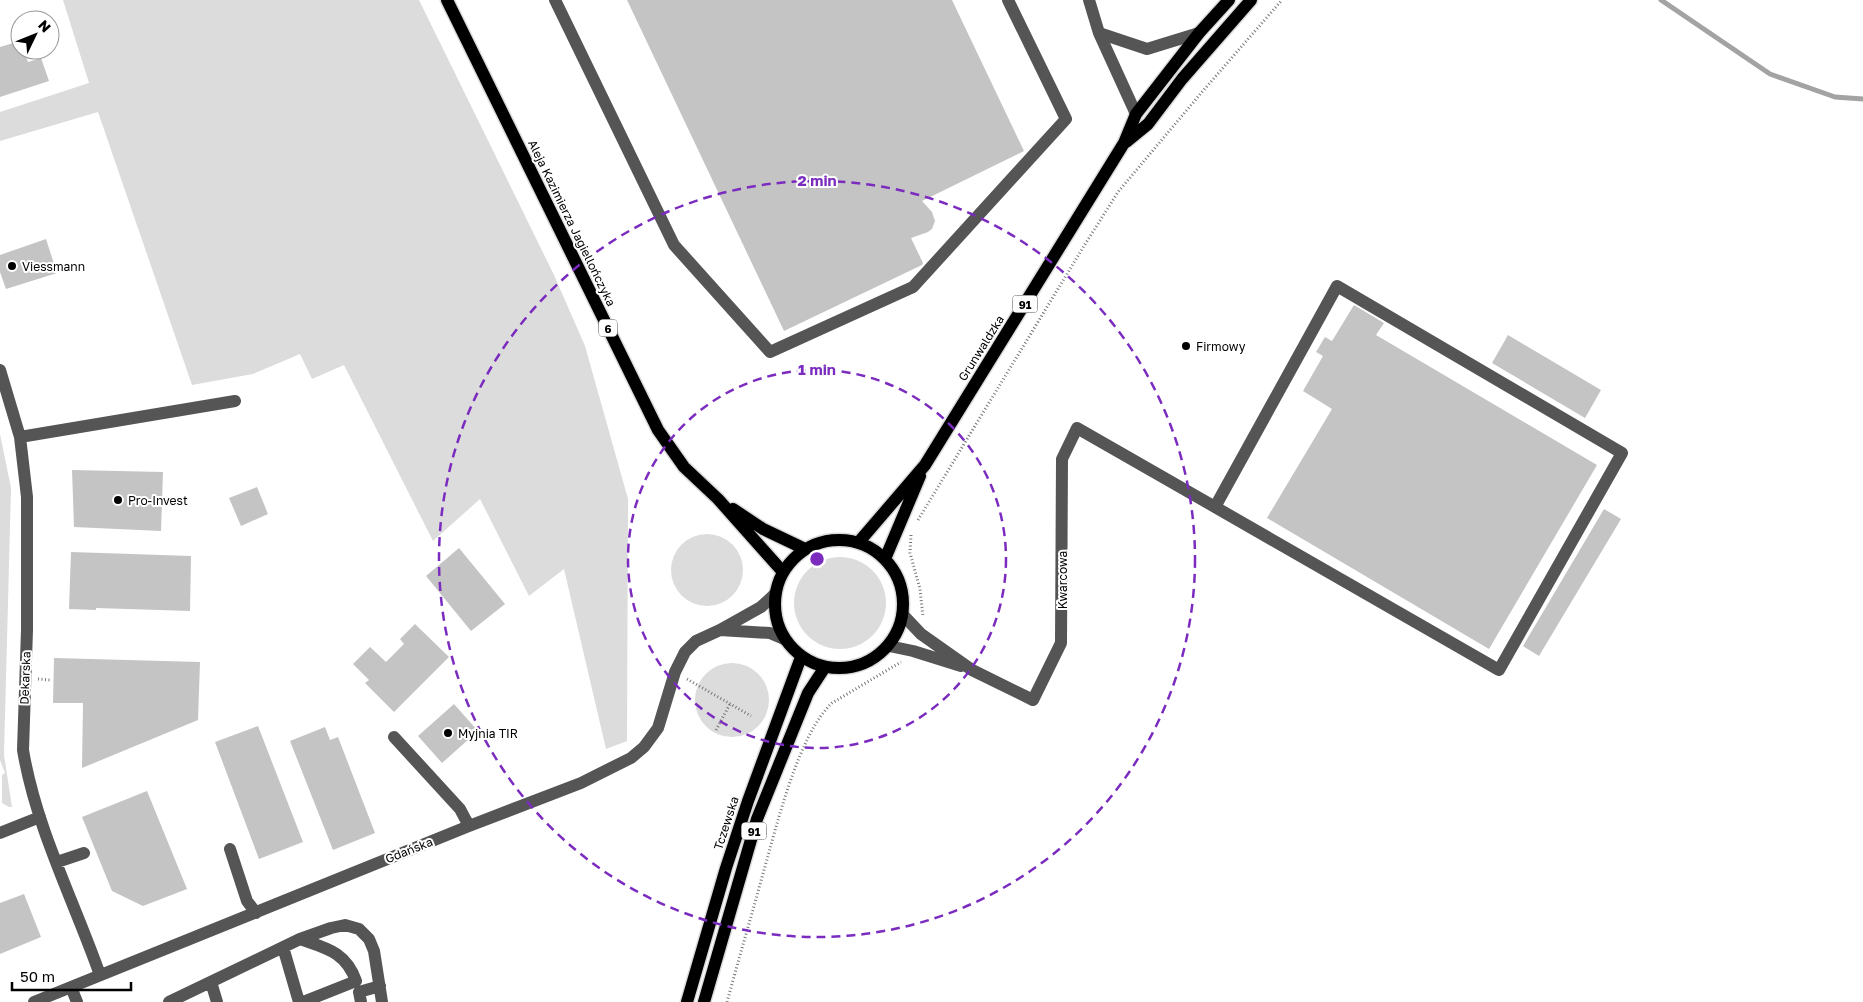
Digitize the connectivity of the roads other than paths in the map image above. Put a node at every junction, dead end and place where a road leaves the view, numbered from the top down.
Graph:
1 (447, 0) edge
2 (555, 0) edge
3 (1008, 0) edge
4 (1089, 0) edge
5 (1229, 0) edge
6 (1250, 0) edge
7 (1099, 33) junction
8 (1199, 33) junction
9 (1136, 114) junction
10 (1124, 143) junction
11 (0, 370) edge
12 (235, 401) dead end
13 (20, 437) junction
14 (925, 465) junction
15 (718, 499) junction
16 (1215, 507) junction
17 (858, 543) junction
18 (805, 549) junction
19 (885, 559) junction
20 (783, 572) junction
21 (775, 594) junction
22 (903, 615) junction
23 (720, 630) junction
24 (784, 639) junction
25 (888, 646) junction
26 (801, 656) junction
27 (825, 667) junction
28 (972, 670) junction
29 (394, 737) dead end
30 (40, 817) junction
31 (469, 826) junction
32 (0, 833) edge
33 (230, 849) dead end
34 (84, 853) dead end
35 (57, 862) junction
36 (256, 913) junction
37 (300, 939) junction
38 (282, 947) junction
39 (100, 975) junction
40 (211, 982) junction
41 (380, 986) junction
42 (71, 987) junction
43 (359, 991) edge
44 (34, 1002) edge
45 (77, 1002) edge
46 (169, 1002) edge
47 (217, 1002) edge
48 (299, 1002) edge
49 (303, 1002) edge
50 (382, 1002) edge
51 (687, 1002) edge
52 (704, 1002) edge

1 - 15 main road, Aleja Kazimierza Jagiellończyka / 6
2 - 3 street
4 - 7 street
5 - 8 main road, Grunwaldzka / 91
6 - 10 main road, Grunwaldzka / 91
7 - 8 street
7 - 9 street
8 - 9 main road, Grunwaldzka / 91
9 - 10 main road, Grunwaldzka / 91
10 - 14 main road, Grunwaldzka / 91
11 - 13 street, Dekarska
12 - 13 street
13 - 30 street, Dekarska
14 - 17 main road, Grunwaldzka / 91
14 - 19 main road, Grunwaldzka / 91
15 - 18 main road, Aleja Kazimierza Jagiellończyka / 6
15 - 20 main road, Aleja Kazimierza Jagiellończyka / 6
16 - 16 street
16 - 28 street, Kwarcowa
17 - 18 main road
17 - 19 main road
18 - 20 main road
19 - 22 main road
20 - 21 main road
21 - 23 street, Gdańska
21 - 24 main road
22 - 25 main road
22 - 28 street, Kwarcowa
23 - 24 street, Gdańska
23 - 31 street, Gdańska
24 - 26 main road
25 - 27 main road
25 - 28 street, Kwarcowa
26 - 27 main road
26 - 51 main road, Tczewska / 91
27 - 52 main road, 91
29 - 31 street
30 - 32 street
30 - 35 street, Dekarska
31 - 36 street, Gdańska
33 - 36 street
34 - 35 street
35 - 39 street, Dekarska
36 - 39 street, Gdańska
37 - 38 street
37 - 41 street
37 - 43 street
38 - 40 street
38 - 48 street
39 - 42 street, Gdańska
40 - 46 street
40 - 47 street
41 - 43 street
41 - 50 street
42 - 44 street, Gdańska
42 - 45 street
43 - 49 street

